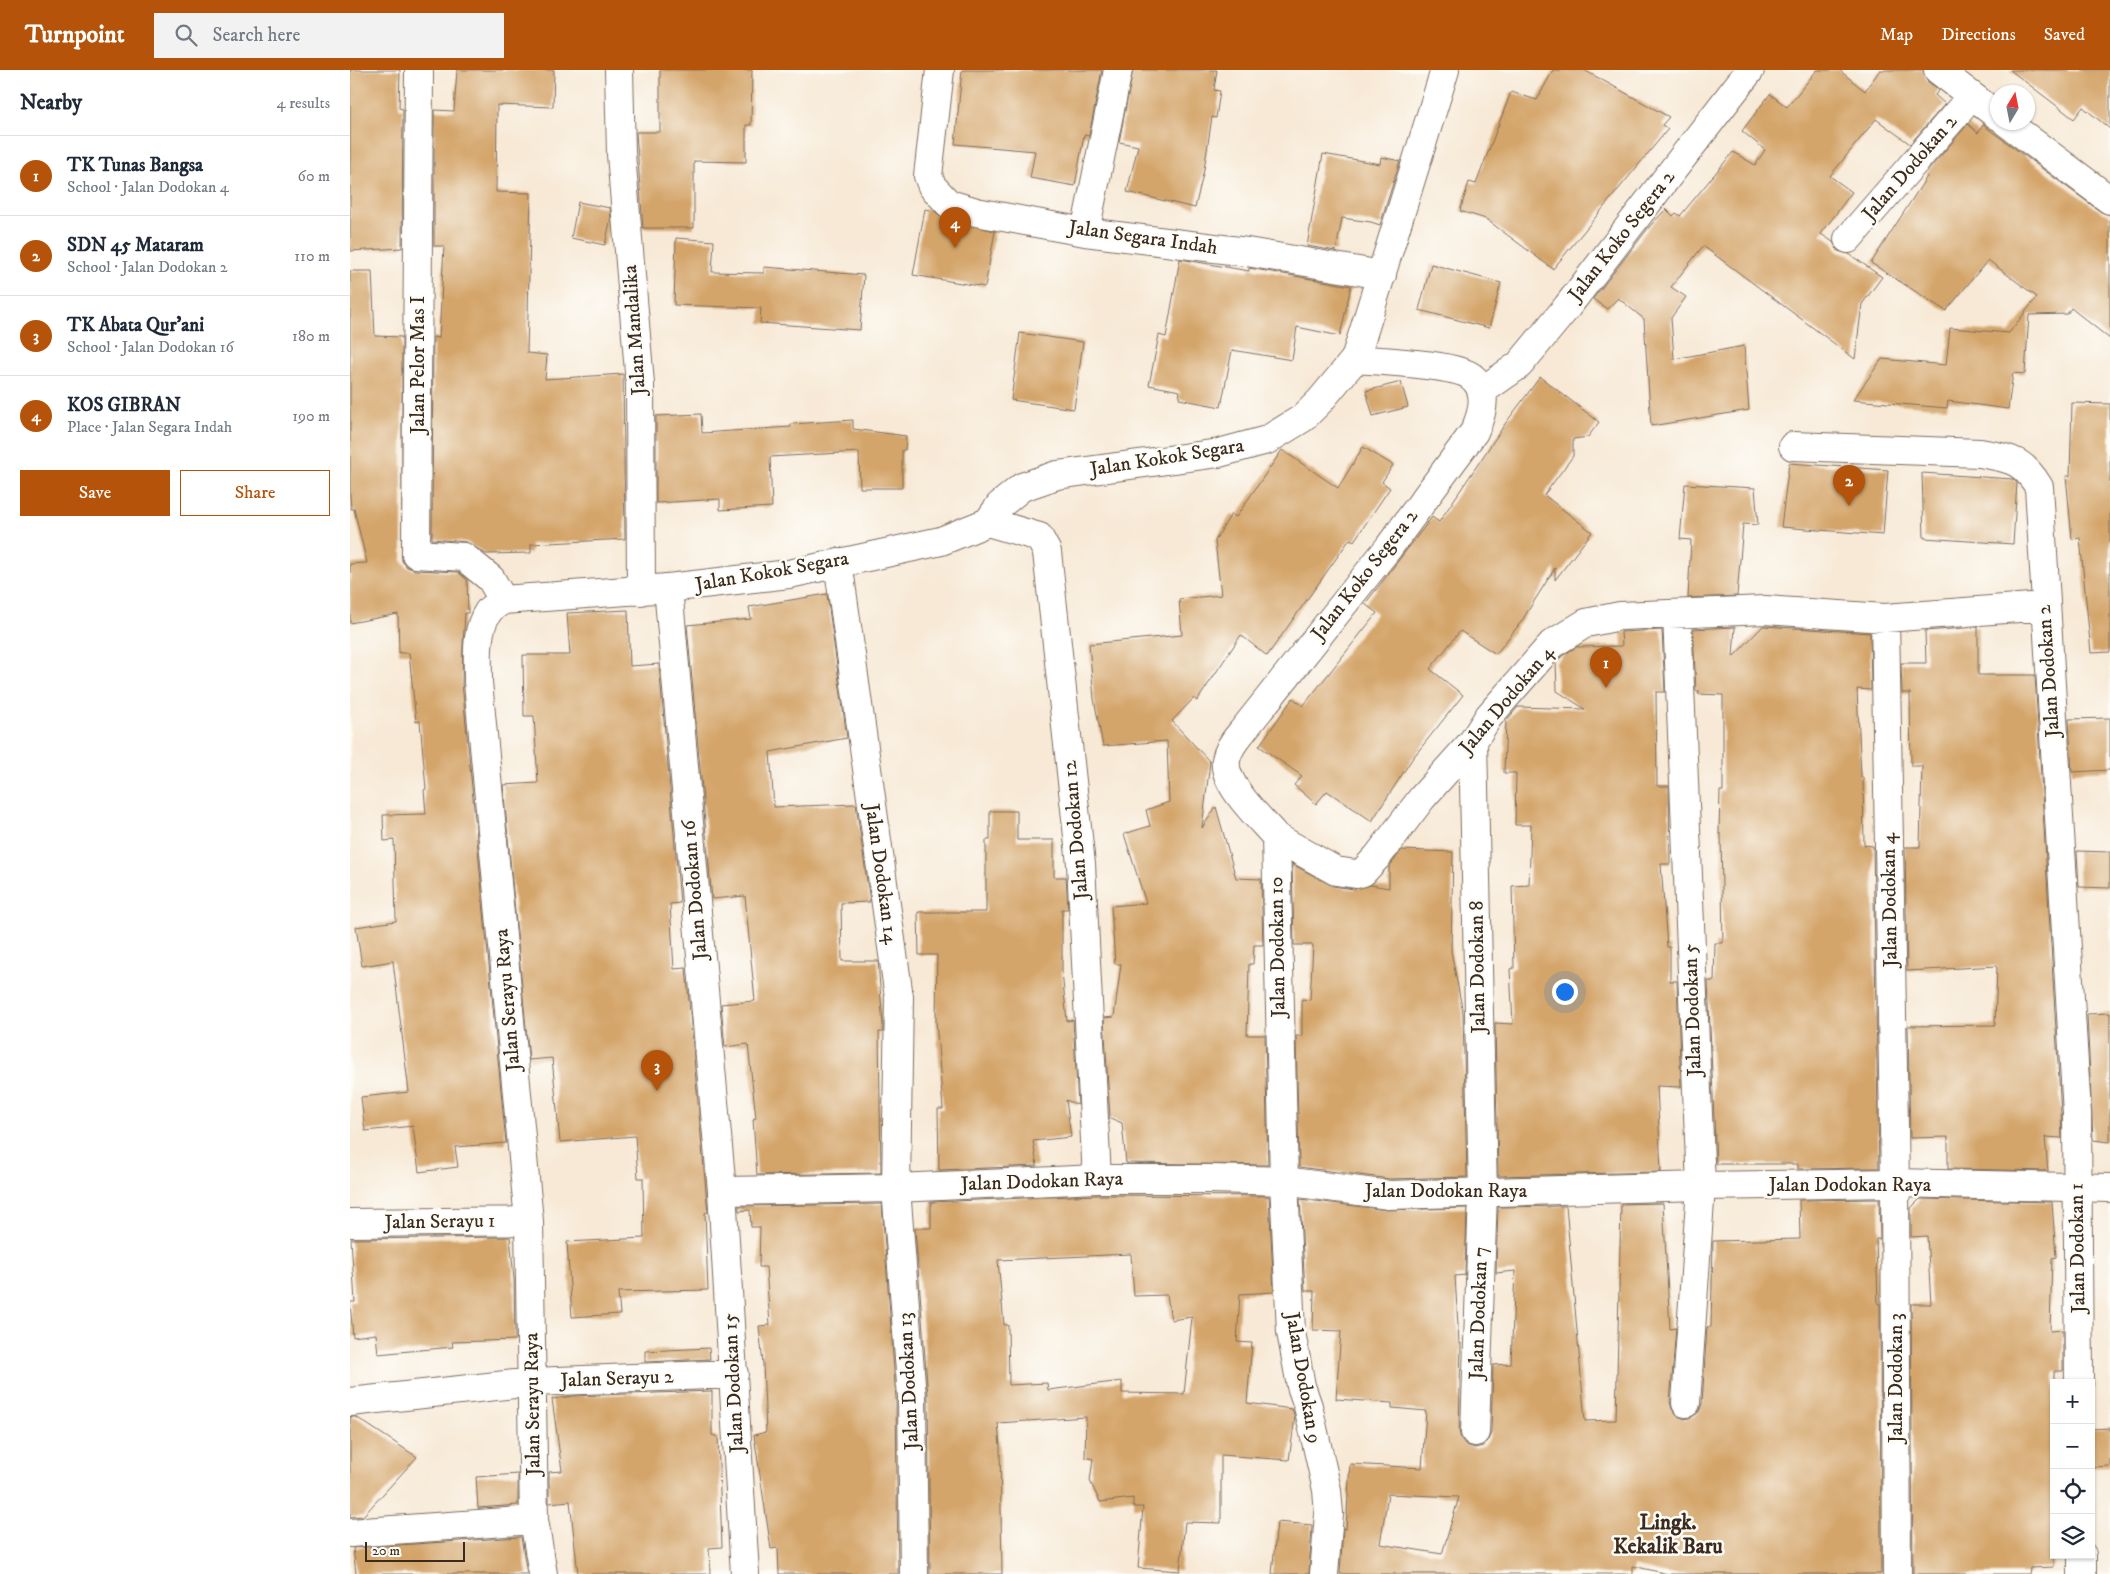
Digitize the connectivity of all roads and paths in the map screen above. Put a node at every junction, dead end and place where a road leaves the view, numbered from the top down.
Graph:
1 (419, 70) edge
2 (619, 70) edge
3 (940, 70) edge
4 (1118, 70) edge
5 (1445, 70) edge
6 (1750, 70) edge
7 (1938, 70) edge
8 (1971, 97) junction
9 (1990, 110) edge
10 (2017, 130) edge
11 (2110, 200) edge
12 (1085, 232) junction
13 (1848, 239) dead end
14 (1382, 275) junction
15 (1355, 359) junction
16 (1482, 402) junction
17 (1794, 446) dead end
18 (988, 522) junction
19 (838, 562) junction
20 (668, 588) junction
21 (641, 591) junction
22 (503, 600) junction
23 (2045, 606) junction
24 (1677, 616) junction
25 (1885, 618) junction
26 (1474, 741) junction
27 (1276, 836) junction
28 (2077, 1113) joint
29 (1097, 1179) junction
30 (1284, 1181) junction
31 (1895, 1183) junction
32 (1701, 1186) junction
33 (896, 1188) junction
34 (2077, 1188) junction
35 (2110, 1188) edge
36 (722, 1191) junction
37 (1482, 1193) junction
38 (529, 1221) junction
39 (350, 1223) edge
40 (734, 1374) junction
41 (2079, 1379) edge
42 (533, 1382) junction
43 (350, 1402) edge
44 (1686, 1404) dead end
45 (1475, 1432) dead end
46 (534, 1520) junction
47 (350, 1533) edge
48 (2082, 1559) edge
49 (543, 1574) edge
50 (745, 1574) edge
51 (914, 1574) edge
52 (1324, 1574) edge
53 (1897, 1574) edge
54 (2082, 1574) edge

1 - 22 street, Jalan Pelor Mas I
2 - 21 street, Jalan Mandalika
3 - 12 street, Jalan Segara Indah
4 - 12 street
5 - 14 street, Jalan Kokok Segara
6 - 16 street, Jalan Koko Segera 2
7 - 8 street
8 - 9 street
8 - 13 street, Jalan Dodokan 2
10 - 11 street
12 - 14 street, Jalan Segara Indah
14 - 15 street, Jalan Kokok Segara
15 - 16 street
15 - 18 street, Jalan Kokok Segara
16 - 27 street, Jalan Koko Segera 2
17 - 23 street, Jalan Dodokan 2
18 - 19 street, Jalan Kokok Segara
18 - 29 street, Jalan Dodokan 12
19 - 20 street, Jalan Kokok Segara
19 - 33 street, Jalan Dodokan 14
20 - 21 street
20 - 36 street, Jalan Dodokan 16
21 - 22 street
22 - 38 street, Jalan Serayu Raya
23 - 25 street, Jalan Dodokan 4
23 - 28 street, Jalan Dodokan 2
24 - 25 street, Jalan Dodokan 4
24 - 26 street, Jalan Dodokan 4
24 - 32 street, Jalan Dodokan 5
25 - 31 street, Jalan Dodokan 4
26 - 27 street, Jalan Dodokan 4
26 - 37 street, Jalan Dodokan 8
27 - 30 street, Jalan Dodokan 10
28 - 34 street, Jalan Dodokan 1
29 - 30 street, Jalan Dodokan Raya
29 - 33 street, Jalan Dodokan Raya
30 - 37 street, Jalan Dodokan Raya
30 - 52 street, Jalan Dodokan 9
31 - 32 street, Jalan Dodokan Raya
31 - 34 street, Jalan Dodokan Raya
31 - 53 street, Jalan Dodokan 3
32 - 37 street, Jalan Dodokan Raya
32 - 44 street, Jalan Dodokan 5
33 - 36 street, Jalan Dodokan Raya
33 - 51 street, Jalan Dodokan 13
34 - 35 street, Jalan Dodokan Raya
34 - 41 street, Jalan Dodokan 1
36 - 40 street, Jalan Dodokan 15
37 - 45 street, Jalan Dodokan 7
38 - 39 street, Jalan Serayu 1
38 - 42 street, Jalan Serayu Raya
40 - 42 street, Jalan Serayu 2
40 - 50 street, Jalan Dodokan 15
42 - 43 street, Jalan Serayu 2
42 - 46 street, Jalan Serayu Raya
46 - 47 street
46 - 49 street, Jalan Serayu Raya
48 - 54 street

